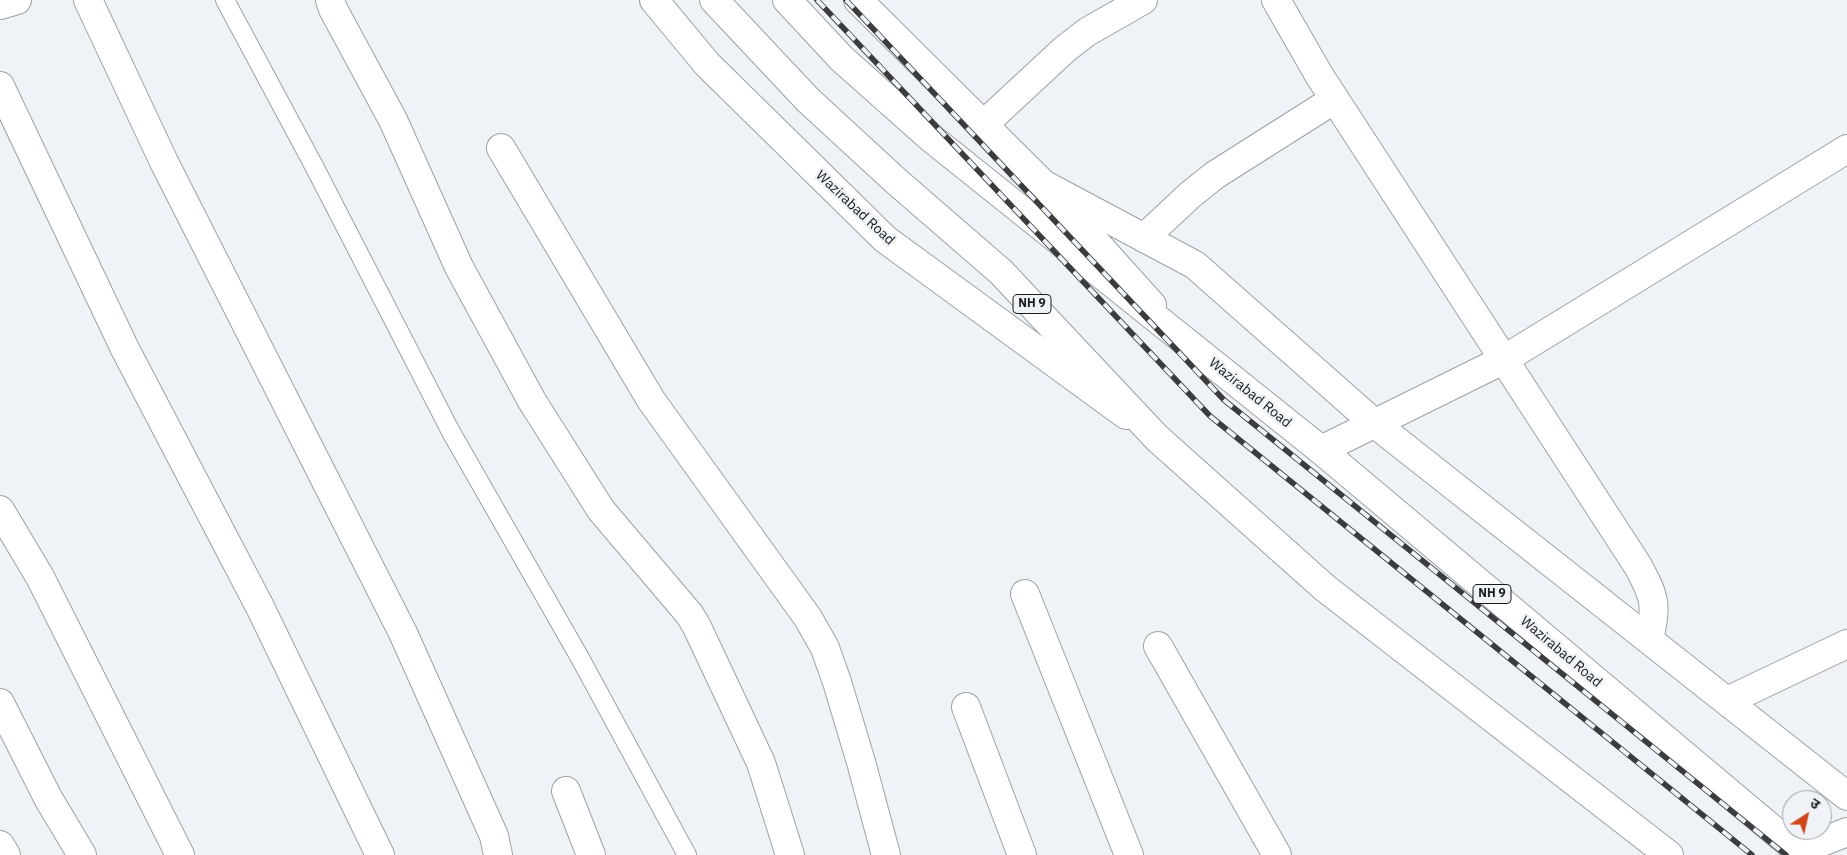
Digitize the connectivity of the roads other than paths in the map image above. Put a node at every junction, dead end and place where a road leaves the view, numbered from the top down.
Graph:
1 (17, 0) edge
2 (88, 0) edge
3 (225, 0) edge
4 (330, 0) edge
5 (654, 0) edge
6 (714, 0) edge
7 (787, 0) edge
8 (858, 0) edge
9 (1143, 0) edge
10 (1276, 0) edge
11 (0, 5) edge
12 (0, 86) edge
13 (1335, 99) junction
14 (983, 125) junction
15 (501, 148) dead end
16 (1847, 149) edge
17 (1043, 184) junction
18 (1144, 238) junction
19 (1180, 336) junction
20 (1503, 360) junction
21 (1374, 423) junction
22 (1158, 438) junction
23 (1321, 450) junction
24 (0, 510) edge
25 (1025, 594) dead end
26 (1649, 639) junction
27 (1847, 644) edge
28 (1158, 646) dead end
29 (1727, 701) junction
30 (0, 703) edge
31 (966, 707) dead end
32 (566, 791) dead end
33 (1847, 796) edge
34 (1847, 832) edge
35 (0, 845) edge
36 (1801, 853) edge
37 (6, 855) edge
38 (82, 855) edge
39 (180, 855) edge
40 (380, 855) edge
41 (498, 855) edge
42 (591, 855) edge
43 (687, 855) edge
44 (790, 855) edge
45 (886, 855) edge
46 (1022, 855) edge
47 (1129, 855) edge
48 (1277, 855) edge
49 (1669, 855) edge

1 - 11 main road
2 - 41 main road
3 - 43 lane
4 - 44 main road
5 - 22 main road, Wazirabad Road
6 - 22 main road, Wazirabad Road / NH 9
7 - 19 main road, Wazirabad Road / NH 9
8 - 14 main road, Wazirabad Road
9 - 14 main road
10 - 13 main road
12 - 40 main road
13 - 18 main road
13 - 20 main road
14 - 17 main road, Wazirabad Road
15 - 45 main road
16 - 20 main road
17 - 18 main road
17 - 19 main road, Wazirabad Road
18 - 21 main road
19 - 23 main road, Wazirabad Road / NH 9
20 - 21 main road
20 - 26 main road
21 - 23 main road
21 - 26 main road
22 - 49 main road, Wazirabad Road / NH 9
23 - 36 main road, Wazirabad Road / NH 9
24 - 39 main road
25 - 47 main road
26 - 29 main road
27 - 29 main road
28 - 48 main road
29 - 33 main road
30 - 38 main road
31 - 46 main road
32 - 42 main road
34 - 36 main road
35 - 37 main road

